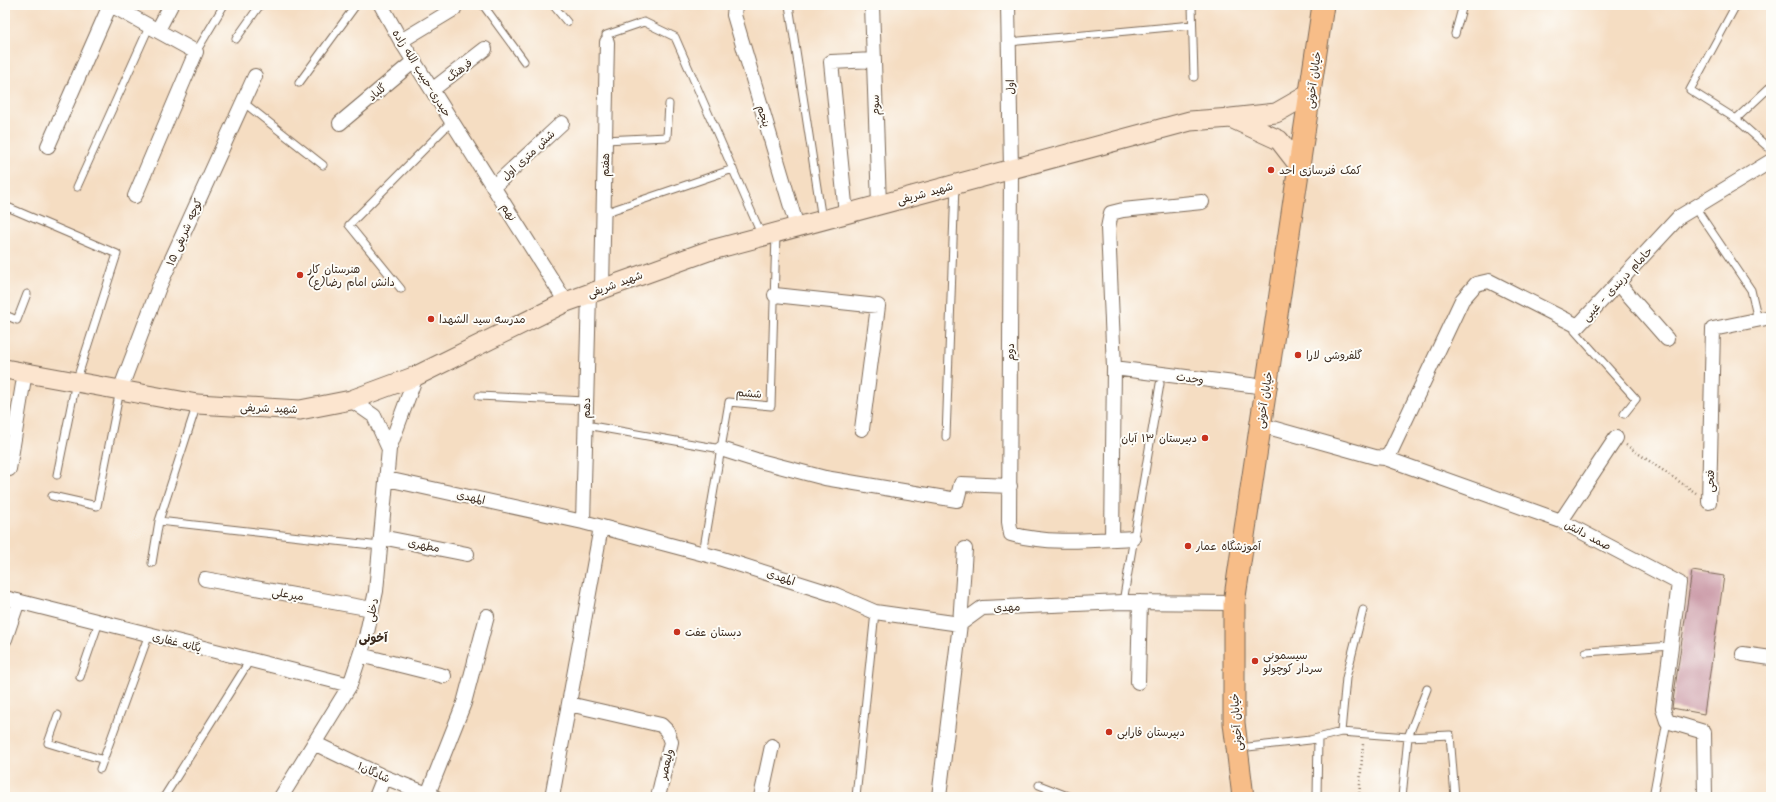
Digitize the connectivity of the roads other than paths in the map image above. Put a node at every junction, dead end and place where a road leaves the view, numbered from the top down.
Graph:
1 (111, 5) edge
2 (171, 5) edge
3 (224, 5) edge
4 (260, 5) edge
5 (356, 5) edge
6 (483, 5) edge
7 (553, 5) edge
8 (735, 5) edge
9 (789, 5) edge
10 (872, 5) edge
11 (1008, 5) edge
12 (1192, 5) edge
13 (1323, 5) edge
14 (1463, 5) edge
15 (1736, 5) edge
16 (384, 6) edge
17 (454, 9) dead end
18 (567, 22) dead end
19 (1192, 25) junction
20 (154, 27) junction
21 (1455, 34) dead end
22 (236, 39) dead end
23 (402, 41) junction
24 (607, 42) joint
25 (1009, 42) junction
26 (485, 49) dead end
27 (196, 52) junction
28 (874, 60) junction
29 (414, 61) junction
30 (524, 61) dead end
31 (255, 76) dead end
32 (1194, 77) dead end
33 (299, 83) dead end
34 (1771, 86) edge
35 (432, 90) junction
36 (1311, 93) junction
37 (243, 102) junction
38 (669, 104) dead end
39 (1231, 118) junction
40 (1736, 119) junction
41 (452, 121) junction
42 (340, 123) dead end
43 (562, 123) dead end
44 (605, 140) junction
45 (48, 146) dead end
46 (1771, 150) edge
47 (1771, 161) edge
48 (323, 165) dead end
49 (1300, 167) junction
50 (733, 169) junction
51 (1011, 170) junction
52 (955, 185) junction
53 (77, 187) dead end
54 (493, 187) junction
55 (135, 196) dead end
56 (1202, 202) dead end
57 (879, 205) junction
58 (5, 206) edge
59 (1695, 207) junction
60 (604, 213) junction
61 (846, 214) junction
62 (822, 220) junction
63 (797, 227) junction
64 (769, 235) junction
65 (1618, 283) junction
66 (401, 289) dead end
67 (595, 290) junction
68 (27, 294) dead end
69 (775, 295) junction
70 (566, 302) junction
71 (5, 315) edge
72 (1764, 319) edge
73 (1578, 326) junction
74 (1667, 339) dead end
75 (5, 368) edge
76 (1114, 368) junction
77 (25, 372) junction
78 (416, 376) junction
79 (76, 382) junction
80 (1160, 384) dead end
81 (1266, 388) junction
82 (120, 390) junction
83 (479, 396) dead end
84 (351, 400) junction
85 (586, 401) junction
86 (197, 404) junction
87 (1624, 414) dead end
88 (586, 425) junction
89 (1261, 425) junction
90 (862, 429) dead end
91 (946, 437) dead end
92 (1616, 438) road end
93 (721, 449) junction
94 (389, 450) junction
95 (1385, 458) junction
96 (9, 469) dead end
97 (57, 475) dead end
98 (387, 479) junction
99 (1010, 486) junction
100 (52, 496) dead end
101 (1709, 502) road end
102 (159, 521) junction
103 (1560, 521) junction
104 (584, 522) junction
105 (601, 527) junction
106 (1134, 538) junction
107 (1112, 539) junction
108 (380, 542) junction
109 (965, 549) dead end
110 (467, 554) dead end
111 (703, 554) junction
112 (152, 563) dead end
113 (205, 579) dead end
114 (12, 600) edge
115 (1122, 602) junction
116 (1140, 602) junction
117 (1234, 603) junction
118 (372, 609) junction
119 (1363, 610) dead end
120 (875, 612) junction
121 (487, 616) dead end
122 (99, 622) junction
123 (960, 624) junction
124 (150, 634) junction
125 (5, 639) edge
126 (1671, 646) junction
127 (1586, 652) dead end
128 (1743, 654) dead end
129 (360, 656) junction
130 (1771, 658) edge
131 (250, 660) junction
132 (444, 676) dead end
133 (80, 677) dead end
134 (1138, 682) dead end
135 (350, 685) junction
136 (1427, 689) dead end
137 (569, 704) junction
138 (58, 715) dead end
139 (1667, 721) junction
140 (1341, 732) junction
141 (1408, 737) junction
142 (1318, 738) junction
143 (314, 743) junction
144 (772, 746) dead end
145 (1237, 749) junction
146 (104, 760) junction
147 (100, 769) dead end
148 (384, 777) junction
149 (1039, 785) dead end
150 (432, 796) edge
151 (164, 797) edge
152 (281, 797) edge
153 (376, 797) edge
154 (552, 797) edge
155 (658, 797) edge
156 (762, 797) edge
157 (856, 797) edge
158 (938, 797) edge
159 (1070, 797) edge
160 (1244, 797) edge
161 (1317, 797) edge
162 (1402, 797) edge
163 (1455, 797) edge
164 (1654, 797) edge
165 (1705, 797) edge

1 - 20 street
1 - 45 street
2 - 20 street
3 - 27 lane
4 - 22 lane
5 - 33 lane
6 - 30 lane
7 - 18 lane
8 - 63 street, پنجم
9 - 62 lane
10 - 28 street, سوم
11 - 25 street, اول
12 - 19 lane
13 - 36 main road, خیابان آخونی
14 - 21 lane
15 - 40 lane
16 - 23 street, حیدری-حبیب الله زاده
17 - 23 street
19 - 25 lane
19 - 32 lane
20 - 27 street
20 - 53 lane
23 - 29 street, حیدری-حبیب الله زاده
24 - 44 street, هفتم
24 - 50 lane
25 - 51 street, اول
26 - 35 street, فرهنگ
27 - 55 street
28 - 57 street, سوم
28 - 61 street
29 - 35 street, حیدری-حبیب الله زاده
29 - 42 street, گلباد
31 - 37 street, کوچه شریفی ۱۵
34 - 40 lane
35 - 41 street, حیدری-حبیب الله زاده
36 - 39 main road, شهید شریفی
36 - 49 main road, خیابان آخونی
37 - 48 lane
37 - 82 street, کوچه شریفی ۱۵
38 - 44 lane
39 - 49 main road
39 - 51 main road, شهید شریفی
40 - 46 lane
41 - 54 street, نهم
41 - 66 lane
43 - 54 street, شش متری اول
44 - 60 street, هفتم
47 - 59 street, حامام دربندی - غیبی
49 - 81 main road, خیابان آخونی
50 - 60 lane
50 - 64 lane
51 - 52 main road, شهید شریفی
51 - 99 street, دوم
52 - 57 main road, شهید شریفی
52 - 91 lane
54 - 70 street, نهم
56 - 76 street
57 - 61 main road, شهید شریفی
58 - 79 lane
59 - 65 street, حامام دربندی - غیبی
59 - 72 lane
60 - 67 street, هفتم
61 - 62 main road, شهید شریفی
62 - 63 main road, شهید شریفی
63 - 64 main road, شهید شریفی
64 - 67 main road, شهید شریفی
64 - 69 lane, ششم
65 - 73 street, حامام دربندی - غیبی
65 - 74 street
67 - 70 main road, شهید شریفی
67 - 85 street, دهم
68 - 71 lane
69 - 90 street
69 - 93 lane, ششم
70 - 78 main road, شهید شریفی
72 - 101 street, فتحی
73 - 87 lane
73 - 95 street, حامام دربندی - غیبی
75 - 77 main road, شهید شریفی
76 - 81 street, وحدت
76 - 107 street
77 - 79 main road, شهید شریفی
77 - 96 street
78 - 84 main road, شهید شریفی
78 - 94 street
79 - 82 main road, شهید شریفی
79 - 97 lane
80 - 106 lane
81 - 89 main road, خیابان آخونی
82 - 86 main road, شهید شریفی
82 - 100 lane
83 - 85 lane
84 - 86 main road, شهید شریفی
84 - 94 street
85 - 88 street, دهم
86 - 102 lane
88 - 93 lane
88 - 104 street, دهم
89 - 95 street, صمد دانش
89 - 117 main road, خیابان آخونی
92 - 103 street
93 - 99 street
93 - 111 lane, ششم
94 - 98 street, دخلی
95 - 103 street, صمد دانش
98 - 104 street, المهدی
98 - 108 street, دخلی
99 - 107 street, دوم
102 - 108 lane
102 - 112 lane
103 - 126 street, صمد دانش
104 - 105 street, المهدی
105 - 111 street, المهدی
105 - 137 street
106 - 107 street
106 - 115 lane
108 - 110 street, مطهری
108 - 118 street, دخلی
109 - 123 street
111 - 120 street, المهدی
113 - 118 street, میرعلی
114 - 122 street, یگانه غفاری
114 - 125 street
115 - 116 street, مهدی
115 - 123 street, مهدی
116 - 117 street, مهدی
116 - 134 street
117 - 145 main road, خیابان آخونی
118 - 129 street, دخلی
119 - 140 lane
120 - 123 street, المهدی
120 - 157 lane
121 - 150 street
122 - 124 street, یگانه غفاری
122 - 133 lane
123 - 158 street
124 - 131 street, یگانه غفاری
124 - 146 lane
126 - 127 lane
126 - 139 street, صمد دانش
128 - 130 street
129 - 132 street
129 - 135 street, دخلی
131 - 135 street, یگانه غفاری
131 - 151 lane
135 - 143 street, دخلی
136 - 141 lane
137 - 154 street
137 - 155 street, ولیعصر
138 - 146 lane
139 - 164 lane
139 - 165 street
140 - 141 lane
140 - 142 lane
141 - 162 lane
141 - 163 lane
142 - 145 lane
142 - 161 lane
143 - 148 street, شادگان۱
143 - 152 street, دخلی
144 - 156 street
145 - 160 main road, خیابان آخونی
146 - 147 lane
148 - 150 street, شادگان۱
148 - 153 street
149 - 159 lane

